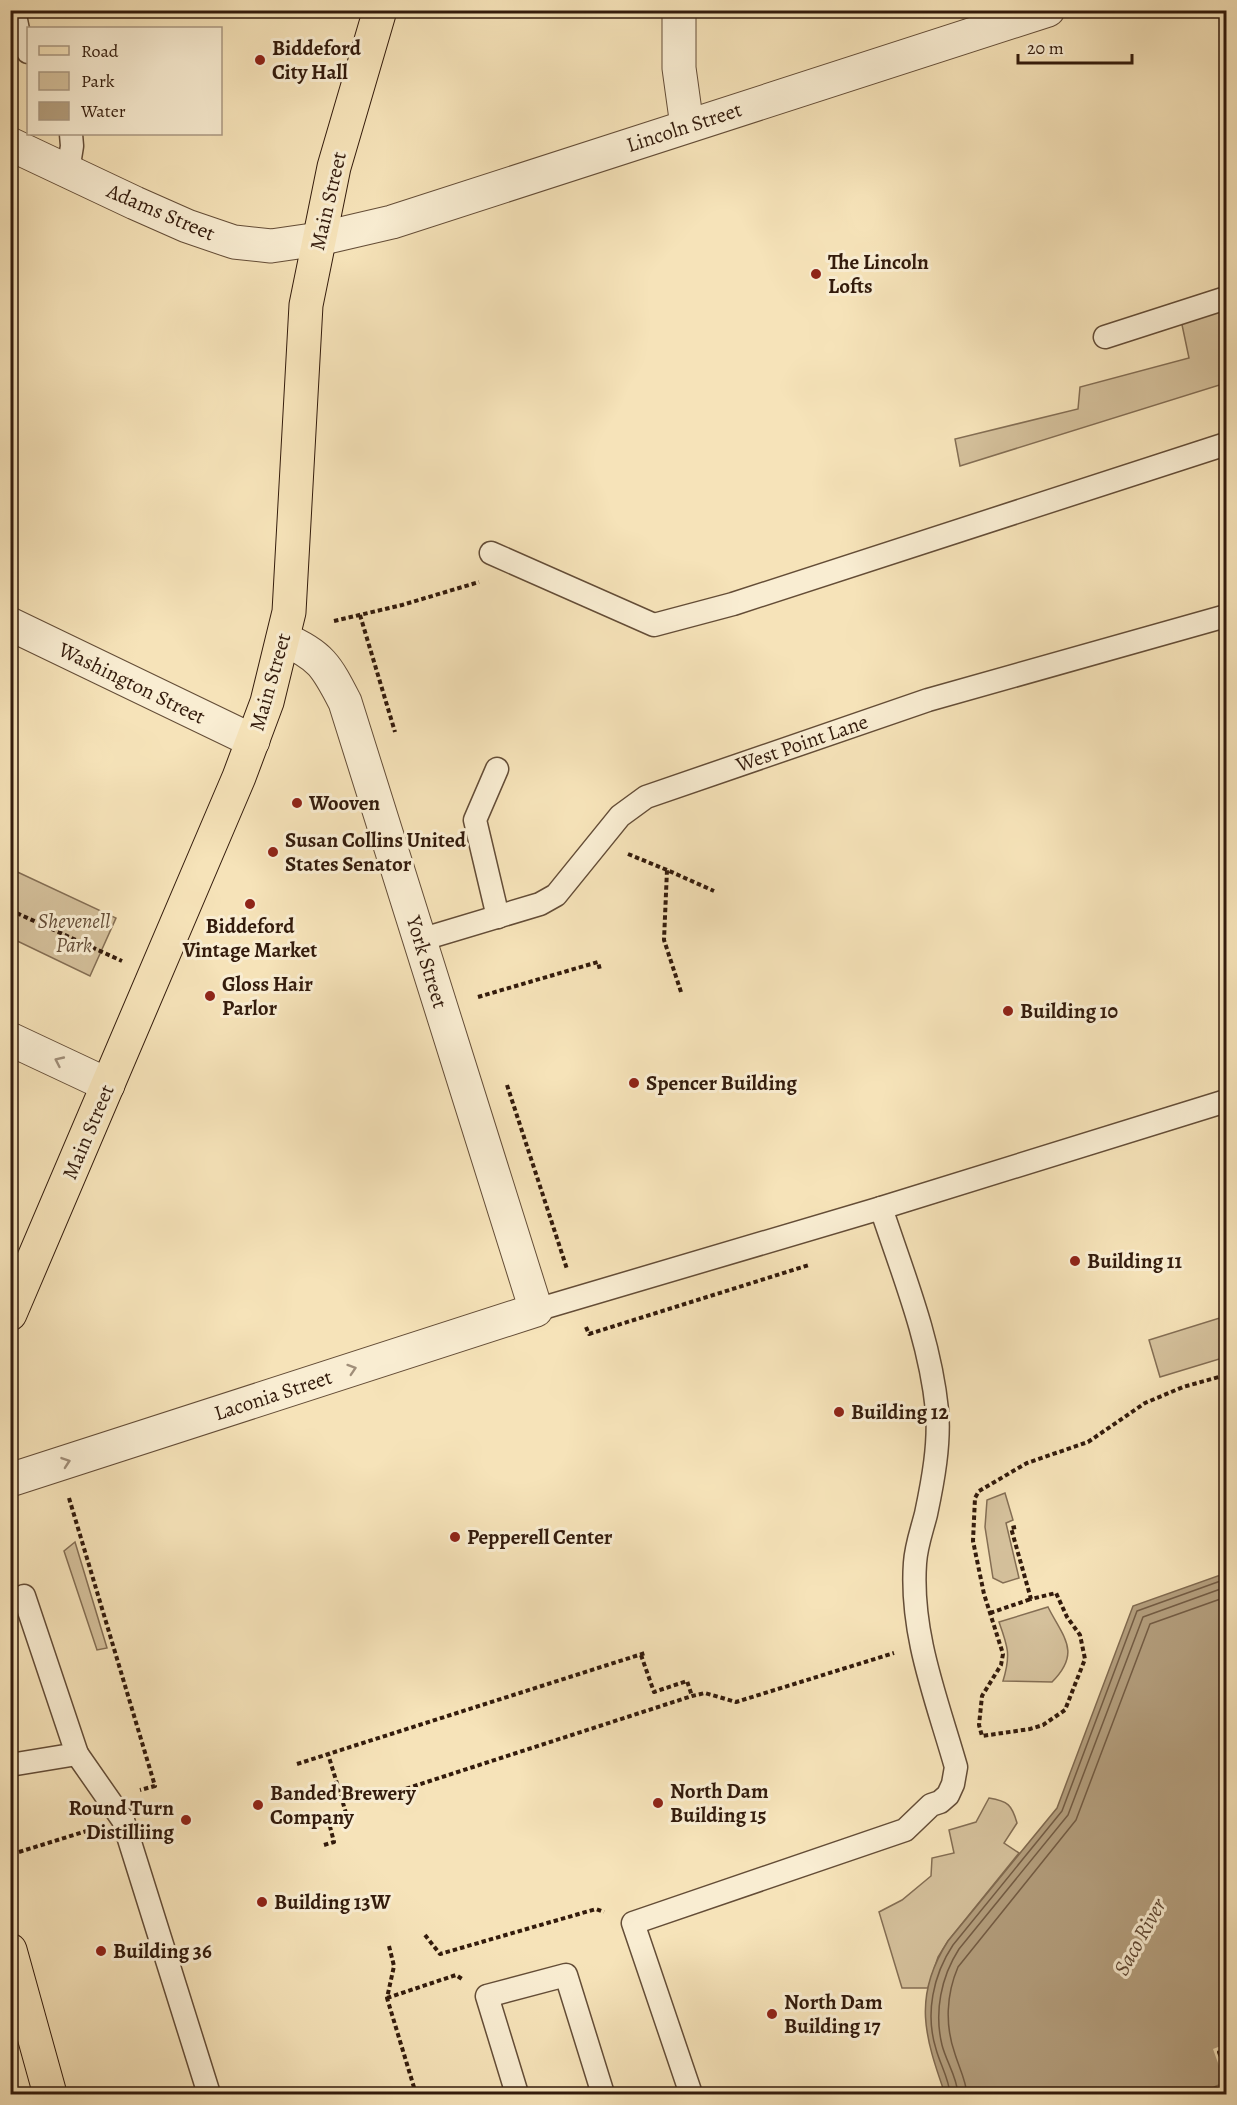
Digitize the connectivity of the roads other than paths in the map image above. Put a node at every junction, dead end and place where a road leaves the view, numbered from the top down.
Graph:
1 (14, 10) edge
2 (380, 10) edge
3 (679, 10) edge
4 (1048, 10) edge
5 (27, 50) edge
6 (687, 126) junction
7 (71, 135) edge
8 (10, 144) edge
9 (68, 171) junction
10 (319, 239) junction
11 (1227, 298) edge
12 (1105, 337) dead end
13 (1227, 444) edge
14 (491, 553) dead end
15 (1227, 616) edge
16 (10, 624) edge
17 (284, 639) junction
18 (254, 741) junction
19 (497, 769) dead end
20 (498, 917) junction
21 (420, 940) junction
22 (10, 1038) edge
23 (108, 1085) junction
24 (1227, 1101) edge
25 (881, 1208) junction
26 (536, 1310) junction
27 (10, 1314) edge
28 (10, 1480) edge
29 (24, 1596) dead end
30 (77, 1754) junction
31 (10, 1765) edge
32 (12, 1957) edge
33 (50, 2094) edge
34 (209, 2094) edge
35 (517, 2094) edge
36 (603, 2094) edge
37 (691, 2094) edge

1 - 5 lane
2 - 10 main road, Main Street
3 - 6 street
4 - 6 street, Lincoln Street
6 - 10 street, Lincoln Street
7 - 9 lane
8 - 9 street, Adams Street
9 - 10 street, Adams Street
10 - 17 main road, Main Street
11 - 12 lane
13 - 14 lane
15 - 20 lane, West Point Lane
16 - 18 street, Washington Street
17 - 18 main road, Main Street
17 - 21 street, York Street
18 - 23 main road, Main Street
19 - 20 lane
20 - 21 lane, West Point Lane
21 - 26 street, York Street
23 -> 22 street
23 - 27 main road, Main Street
24 - 25 lane
25 - 26 lane
25 - 37 lane
28 -> 26 street, Laconia Street
29 - 30 lane
30 - 31 lane
30 - 34 lane
32 - 33 main road
35 - 36 lane

